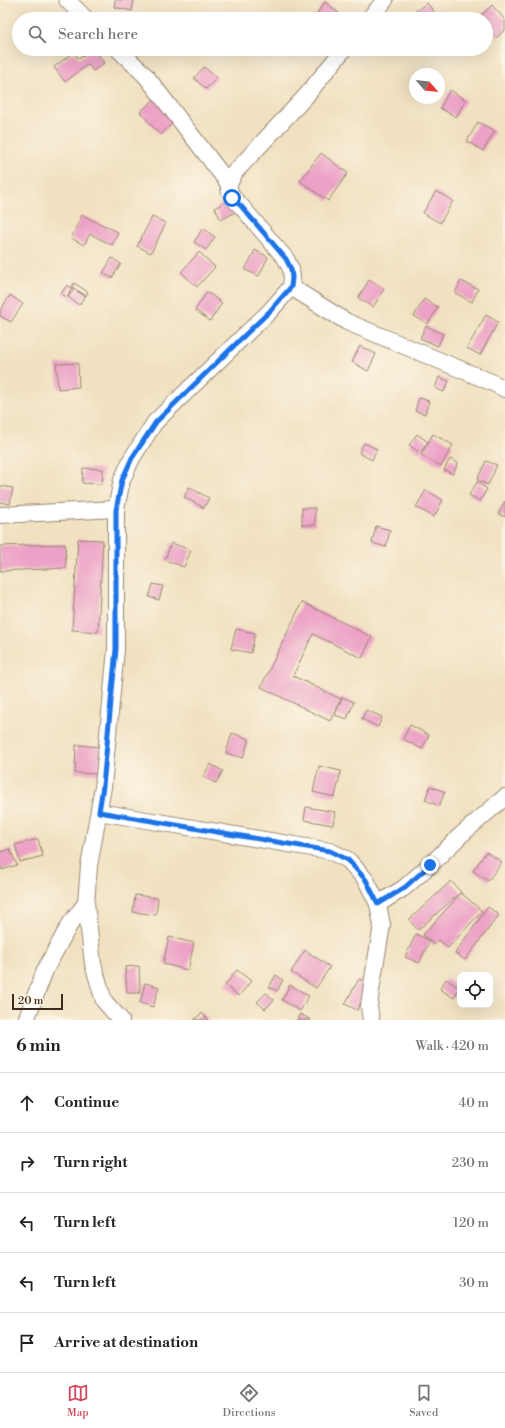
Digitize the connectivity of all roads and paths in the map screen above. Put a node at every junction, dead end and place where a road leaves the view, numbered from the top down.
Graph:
1 (67, 0) edge
2 (385, 0) edge
3 (79, 12) edge
4 (374, 12) edge
5 (125, 56) edge
6 (338, 56) edge
7 (229, 184) junction
8 (291, 287) junction
9 (505, 390) edge
10 (116, 510) junction
11 (0, 515) edge
12 (505, 797) edge
13 (99, 812) junction
14 (86, 904) junction
15 (378, 904) junction
16 (26, 1020) edge
17 (121, 1020) edge
18 (371, 1020) edge

1 - 3 street
2 - 4 street
5 - 7 street
6 - 7 street
7 - 8 street
8 - 9 street
8 - 10 street
10 - 11 street
10 - 13 street
12 - 15 street
13 - 14 street
13 - 15 street
14 - 16 street
14 - 17 street
15 - 18 street

